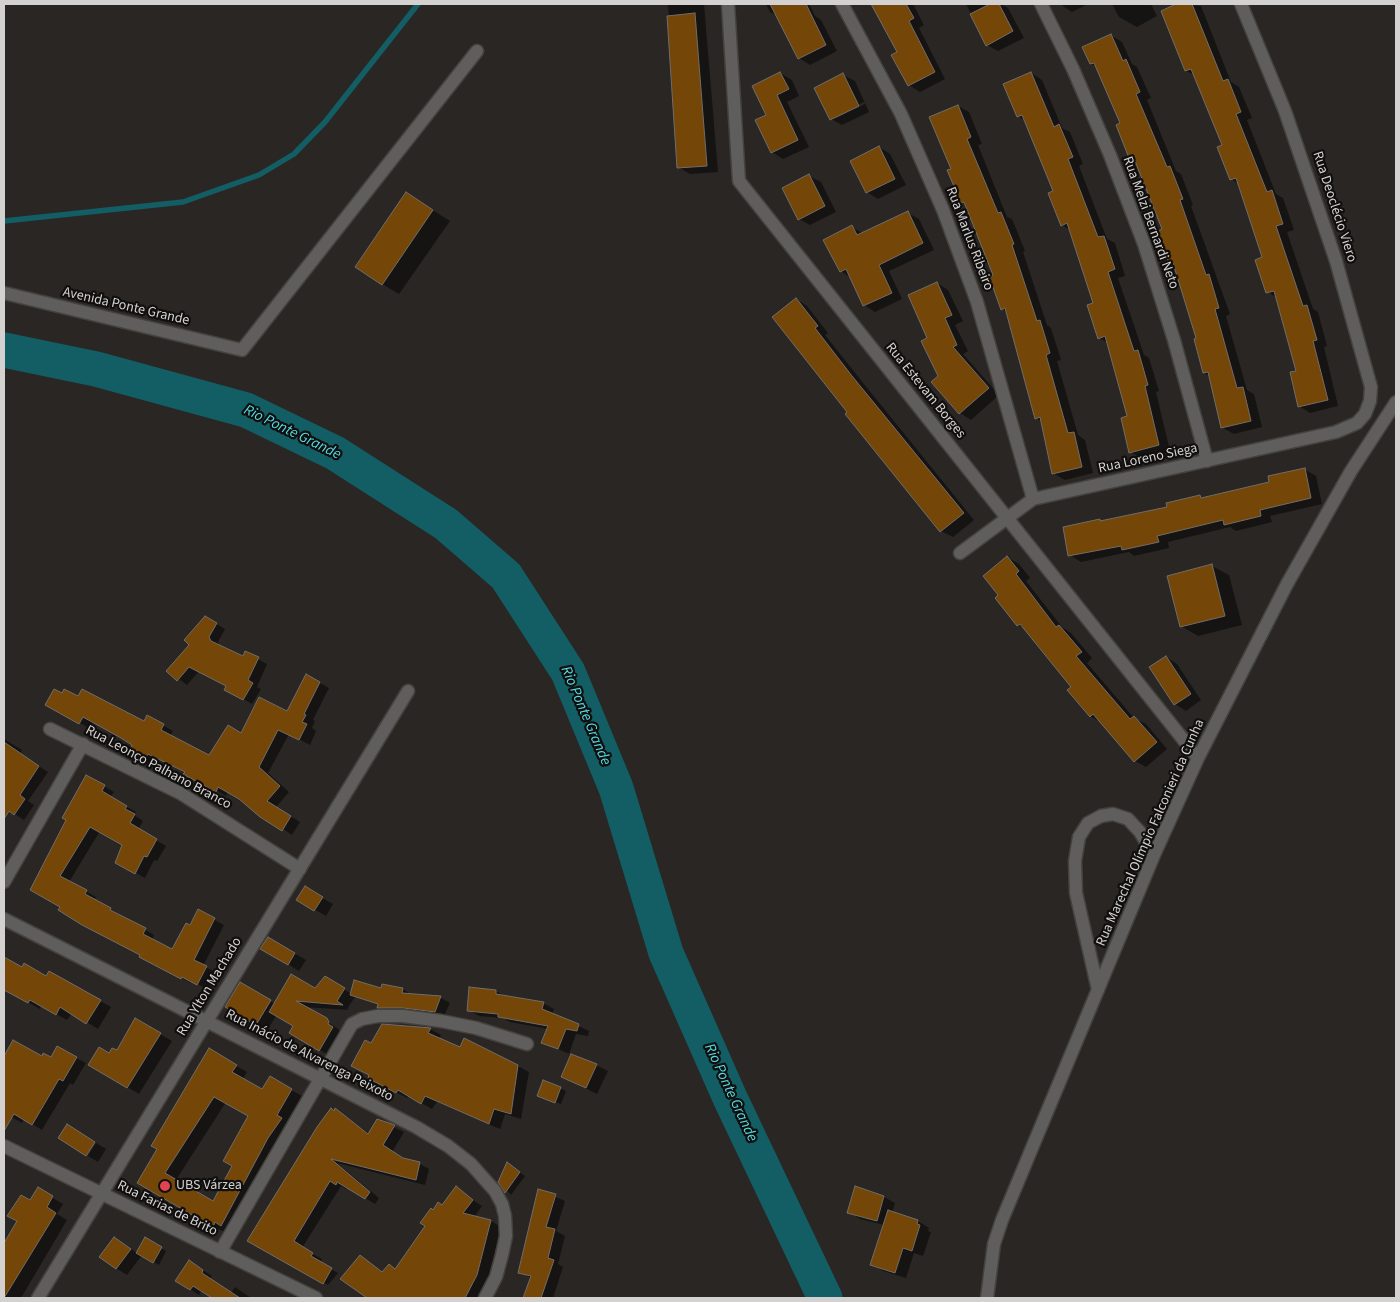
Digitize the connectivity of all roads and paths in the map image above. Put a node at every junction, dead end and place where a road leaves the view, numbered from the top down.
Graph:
1 (728, 4) edge
2 (842, 4) edge
3 (1041, 4) edge
4 (1241, 4) edge
5 (477, 51) dead end
6 (4, 293) edge
7 (1396, 402) edge
8 (1357, 423) joint
9 (1207, 461) junction
10 (1033, 500) junction
11 (1007, 518) junction
12 (960, 553) dead end
13 (408, 691) dead end
14 (50, 729) dead end
15 (83, 744) junction
16 (1198, 758) junction
17 (1154, 855) junction
18 (300, 869) junction
19 (4, 882) edge
20 (4, 920) edge
21 (1098, 990) junction
22 (207, 1022) junction
23 (528, 1044) dead end
24 (320, 1078) junction
25 (4, 1146) edge
26 (102, 1194) junction
27 (220, 1252) junction
28 (38, 1298) edge
29 (316, 1298) edge
30 (485, 1298) edge
31 (987, 1298) edge

1 - 11 street, Rua Estevam Borges
2 - 10 street, Rua Marlus Ribeiro
3 - 9 street, Rua Melzi Bernardi Neto
4 - 8 street, Rua Deoclécio Viero
5 - 6 street, Avenida Ponte Grande
7 - 16 street, Rua Marechal Olímpio Falconieri da Cunha
8 - 9 street, Rua Loreno Siega
9 - 10 street, Rua Loreno Siega
10 - 11 street, Rua Loreno Siega
11 - 12 street, Rua Loreno Siega
11 - 16 street, Rua Estevam Borges
13 - 18 street, Rua Ylton Machado
14 - 15 street, Rua Leonço Palhano Branco
15 - 18 street, Rua Leonço Palhano Branco
15 - 19 street
16 - 17 street, Rua Marechal Olímpio Falconieri da Cunha
17 - 21 street, Rua Marechal Olímpio Falconieri da Cunha
17 - 21 street
18 - 22 street, Rua Ylton Machado
20 - 22 street, Rua Inácio de Alvarenga Peixoto
21 - 31 street, Rua Marechal Olímpio Falconieri da Cunha
22 - 24 street, Rua Inácio de Alvarenga Peixoto
22 - 26 street, Rua Ylton Machado
23 - 24 street
24 - 27 street
24 - 30 street, Rua Inácio de Alvarenga Peixoto
25 - 26 street, Rua Farias de Brito
26 - 27 street, Rua Farias de Brito
26 - 28 street, Rua Ylton Machado
27 - 29 street, Rua Farias de Brito

